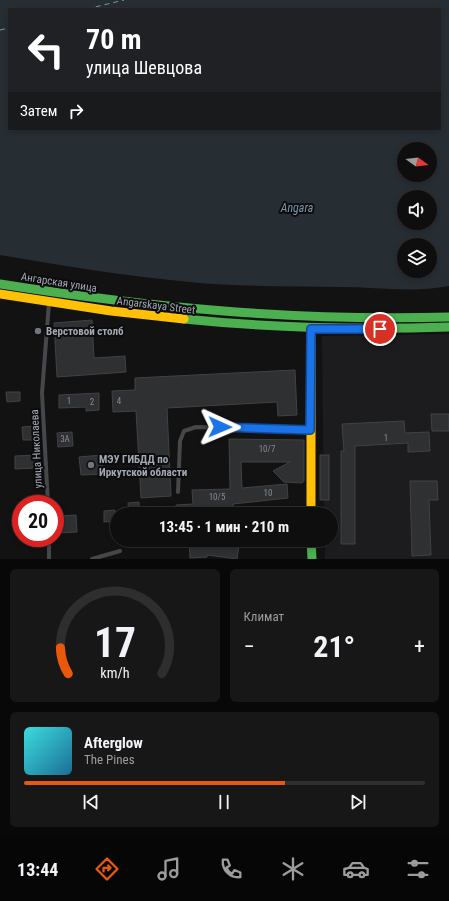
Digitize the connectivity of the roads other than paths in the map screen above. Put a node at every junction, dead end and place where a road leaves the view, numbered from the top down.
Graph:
1 (0, 284) edge
2 (0, 294) edge
3 (49, 302) junction
4 (449, 317) edge
5 (449, 327) edge
6 (311, 329) junction
7 (310, 430) junction
8 (178, 492) dead end
9 (48, 495) edge
10 (311, 507) edge
11 (49, 547) edge
12 (311, 547) edge
13 (120, 551) dead end
14 (49, 559) edge
15 (92, 559) edge
16 (312, 559) edge

1 - 4 main road, Ангарская улица
2 - 3 main road, Angarskaya Street
3 - 6 main road, Angarskaya Street
3 - 9 lane, улица Николаева
5 - 6 main road, Angarskaya Street
6 - 7 main road
7 - 8 lane
7 - 10 main road
11 - 14 lane
12 - 16 main road
13 - 15 lane

